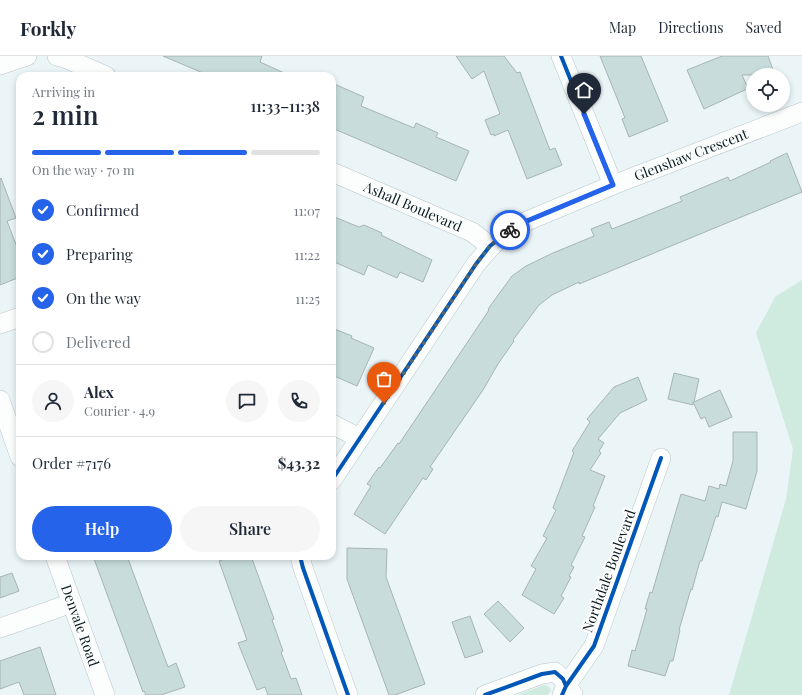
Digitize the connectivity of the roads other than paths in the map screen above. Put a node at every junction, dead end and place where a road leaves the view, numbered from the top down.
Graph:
1 (27, 56) edge
2 (57, 56) edge
3 (560, 56) edge
4 (0, 65) edge
5 (97, 72) edge
6 (802, 112) edge
7 (336, 174) edge
8 (613, 185) junction
9 (490, 246) junction
10 (16, 318) edge
11 (0, 324) edge
12 (0, 400) edge
13 (336, 426) edge
14 (359, 438) junction
15 (16, 446) edge
16 (661, 458) dead end
17 (336, 474) edge
18 (56, 560) edge
19 (301, 560) edge
20 (72, 603) junction
21 (0, 628) edge
22 (567, 692) edge
23 (105, 695) edge
24 (348, 695) edge
25 (485, 695) edge

1 - 4 street
2 - 5 street
3 - 8 street
6 - 8 street, Glenshaw Crescent
7 - 9 street, Ashall Boulevard
8 - 9 street, Glenshaw Crescent
9 - 14 street, Glenshaw Crescent
10 - 11 street
12 - 15 street
13 - 14 street
14 - 17 street, Glenshaw Crescent
16 - 22 street, Northdale Boulevard
18 - 20 street, Denvale Road
19 - 24 street
20 - 21 street
20 - 23 street, Denvale Road
22 - 25 street, Northdale Boulevard

